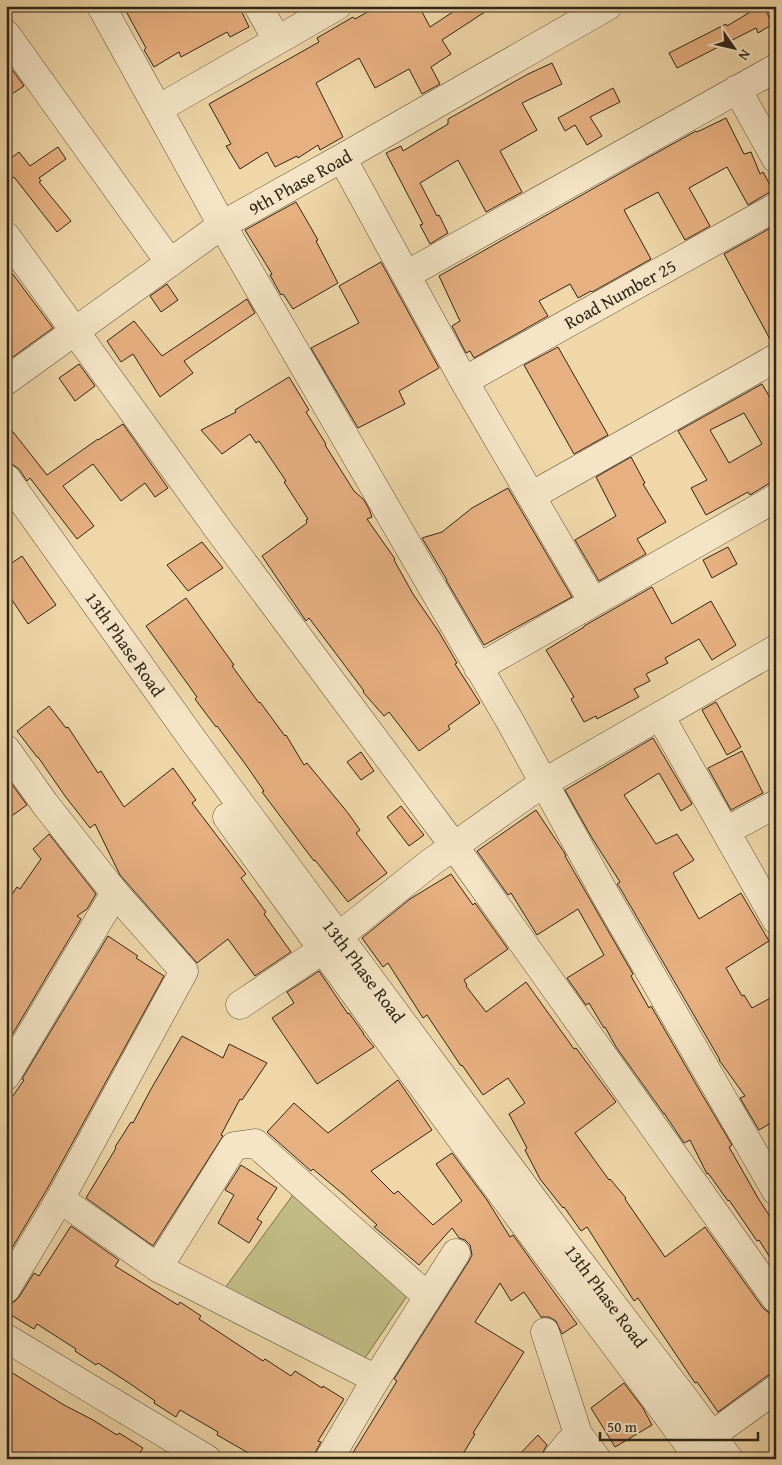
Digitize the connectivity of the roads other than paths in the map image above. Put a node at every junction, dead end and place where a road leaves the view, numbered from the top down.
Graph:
1 (101, 6) edge
2 (258, 6) edge
3 (337, 6) edge
4 (608, 6) edge
5 (6, 34) edge
6 (277, 40) junction
7 (776, 68) edge
8 (737, 89) junction
9 (158, 109) junction
10 (342, 158) junction
11 (776, 159) edge
12 (776, 207) edge
13 (222, 225) junction
14 (6, 236) edge
15 (170, 263) junction
16 (406, 275) junction
17 (75, 331) junction
18 (776, 358) edge
19 (464, 381) junction
20 (6, 382) edge
21 (6, 478) edge
22 (531, 496) junction
23 (776, 498) edge
24 (6, 508) edge
25 (593, 602) junction
26 (776, 649) edge
27 (478, 668) junction
28 (660, 716) junction
29 (6, 750) edge
30 (544, 782) junction
31 (776, 804) edge
32 (726, 831) junction
33 (454, 846) junction
34 (282, 877) junction
35 (115, 893) junction
36 (776, 920) edge
37 (330, 943) junction
38 (240, 1005) dead end
39 (380, 1010) junction
40 (6, 1076) edge
41 (776, 1191) edge
42 (60, 1199) junction
43 (456, 1253) dead end
44 (158, 1268) junction
45 (6, 1289) edge
46 (428, 1297) junction
47 (776, 1299) edge
48 (545, 1332) dead end
49 (6, 1338) edge
50 (376, 1379) junction
51 (776, 1389) edge
52 (578, 1434) junction
53 (712, 1435) junction
54 (207, 1459) edge
55 (329, 1459) edge
56 (556, 1459) edge
57 (597, 1459) edge
58 (699, 1459) edge
59 (729, 1459) edge

1 - 9 street
2 - 6 street
3 - 6 street
4 - 10 street, 9th Phase Road
5 - 15 street
6 - 9 street
7 - 8 street
8 - 11 street
8 - 16 street
9 - 13 street
10 - 13 street, 9th Phase Road
10 - 16 street
12 - 19 street, Road Number 25
13 - 15 street, 9th Phase Road
13 - 27 street
14 - 17 street
15 - 17 street, 9th Phase Road
16 - 19 street
17 - 20 street, 9th Phase Road
17 - 33 street
18 - 22 street
19 - 22 street
21 - 34 street, 13th Phase Road
22 - 25 street
23 - 25 street
24 - 34 street, 13th Phase Road
25 - 27 street
26 - 28 street
27 - 30 street
28 - 30 street
28 - 32 street
29 - 35 street
30 - 33 street
30 - 41 street
31 - 32 street
32 - 36 street
33 - 37 street
33 - 47 street
34 - 37 street, 13th Phase Road
35 - 40 street
35 - 42 street
37 - 38 street
37 - 39 street, 13th Phase Road
39 - 53 street, 13th Phase Road
39 - 58 street, 13th Phase Road
42 - 44 street
42 - 45 street
43 - 46 street
44 - 46 street
44 - 50 street
46 - 50 street
48 - 52 street
49 - 54 street
50 - 55 street
51 - 53 street
52 - 56 street
52 - 57 street
53 - 59 street, 13th Phase Road

